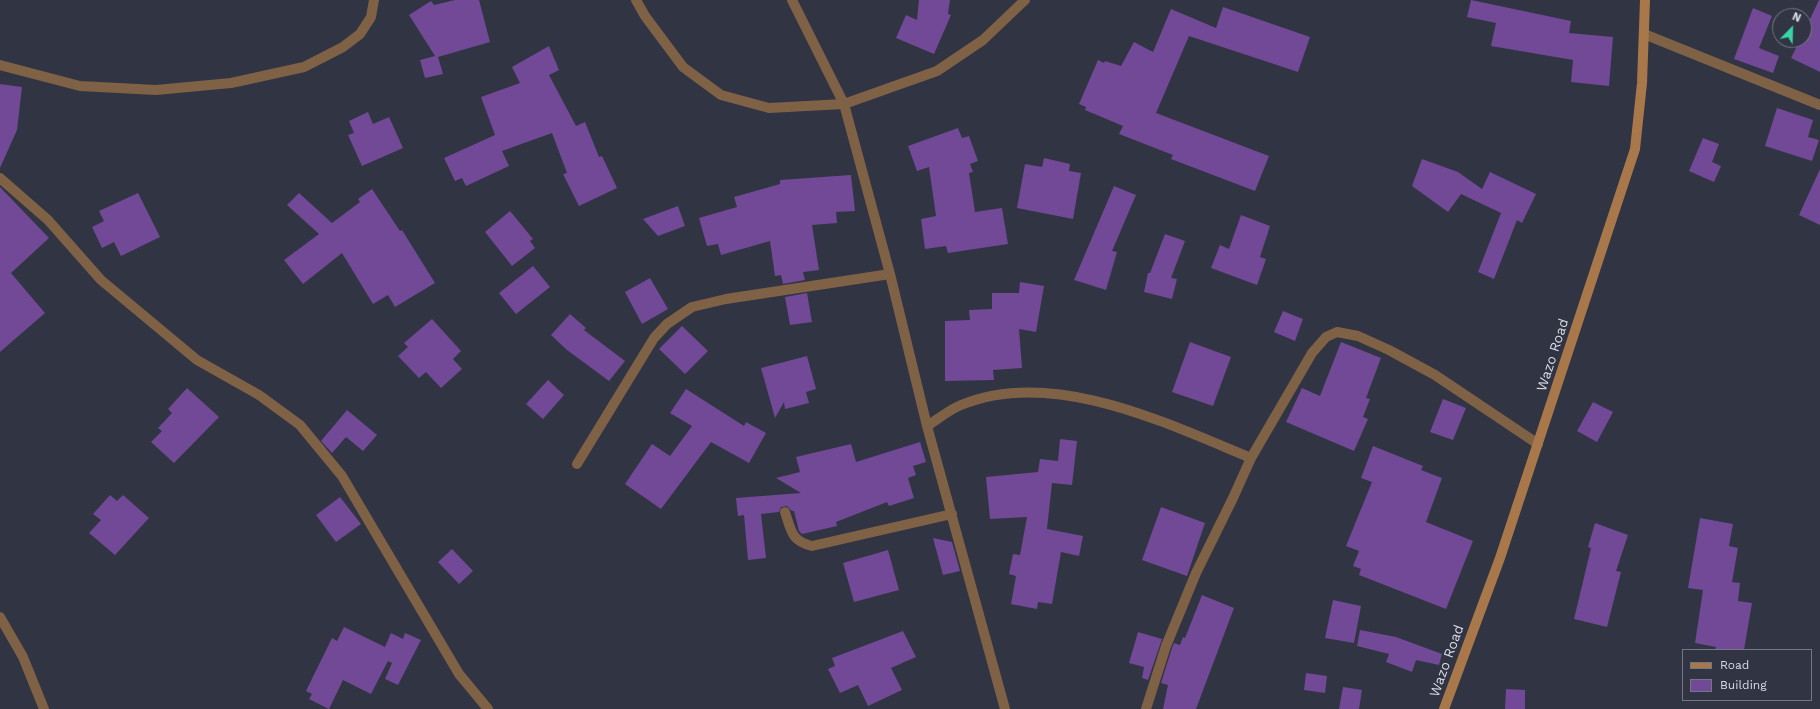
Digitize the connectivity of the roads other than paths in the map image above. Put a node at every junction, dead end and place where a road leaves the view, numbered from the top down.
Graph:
1 (374, 0) edge
2 (636, 0) edge
3 (792, 0) edge
4 (1024, 0) edge
5 (1645, 0) edge
6 (1644, 34) junction
7 (0, 65) edge
8 (844, 104) junction
9 (1820, 105) edge
10 (0, 178) edge
11 (890, 274) junction
12 (927, 426) junction
13 (1538, 444) junction
14 (1250, 458) junction
15 (577, 464) dead end
16 (785, 512) dead end
17 (952, 514) junction
18 (0, 616) edge
19 (44, 709) edge
20 (488, 709) edge
21 (1005, 709) edge
22 (1146, 709) edge
23 (1444, 709) edge

1 - 7 street
2 - 8 street
3 - 8 street
4 - 8 street
5 - 6 main road, Wazo Road
6 - 9 street
6 - 13 main road, Wazo Road
8 - 11 street
10 - 20 street
11 - 12 street
11 - 15 street
12 - 14 street
12 - 17 street
13 - 14 street
13 - 23 main road, Wazo Road
14 - 22 street
16 - 17 street
17 - 21 street
18 - 19 street

